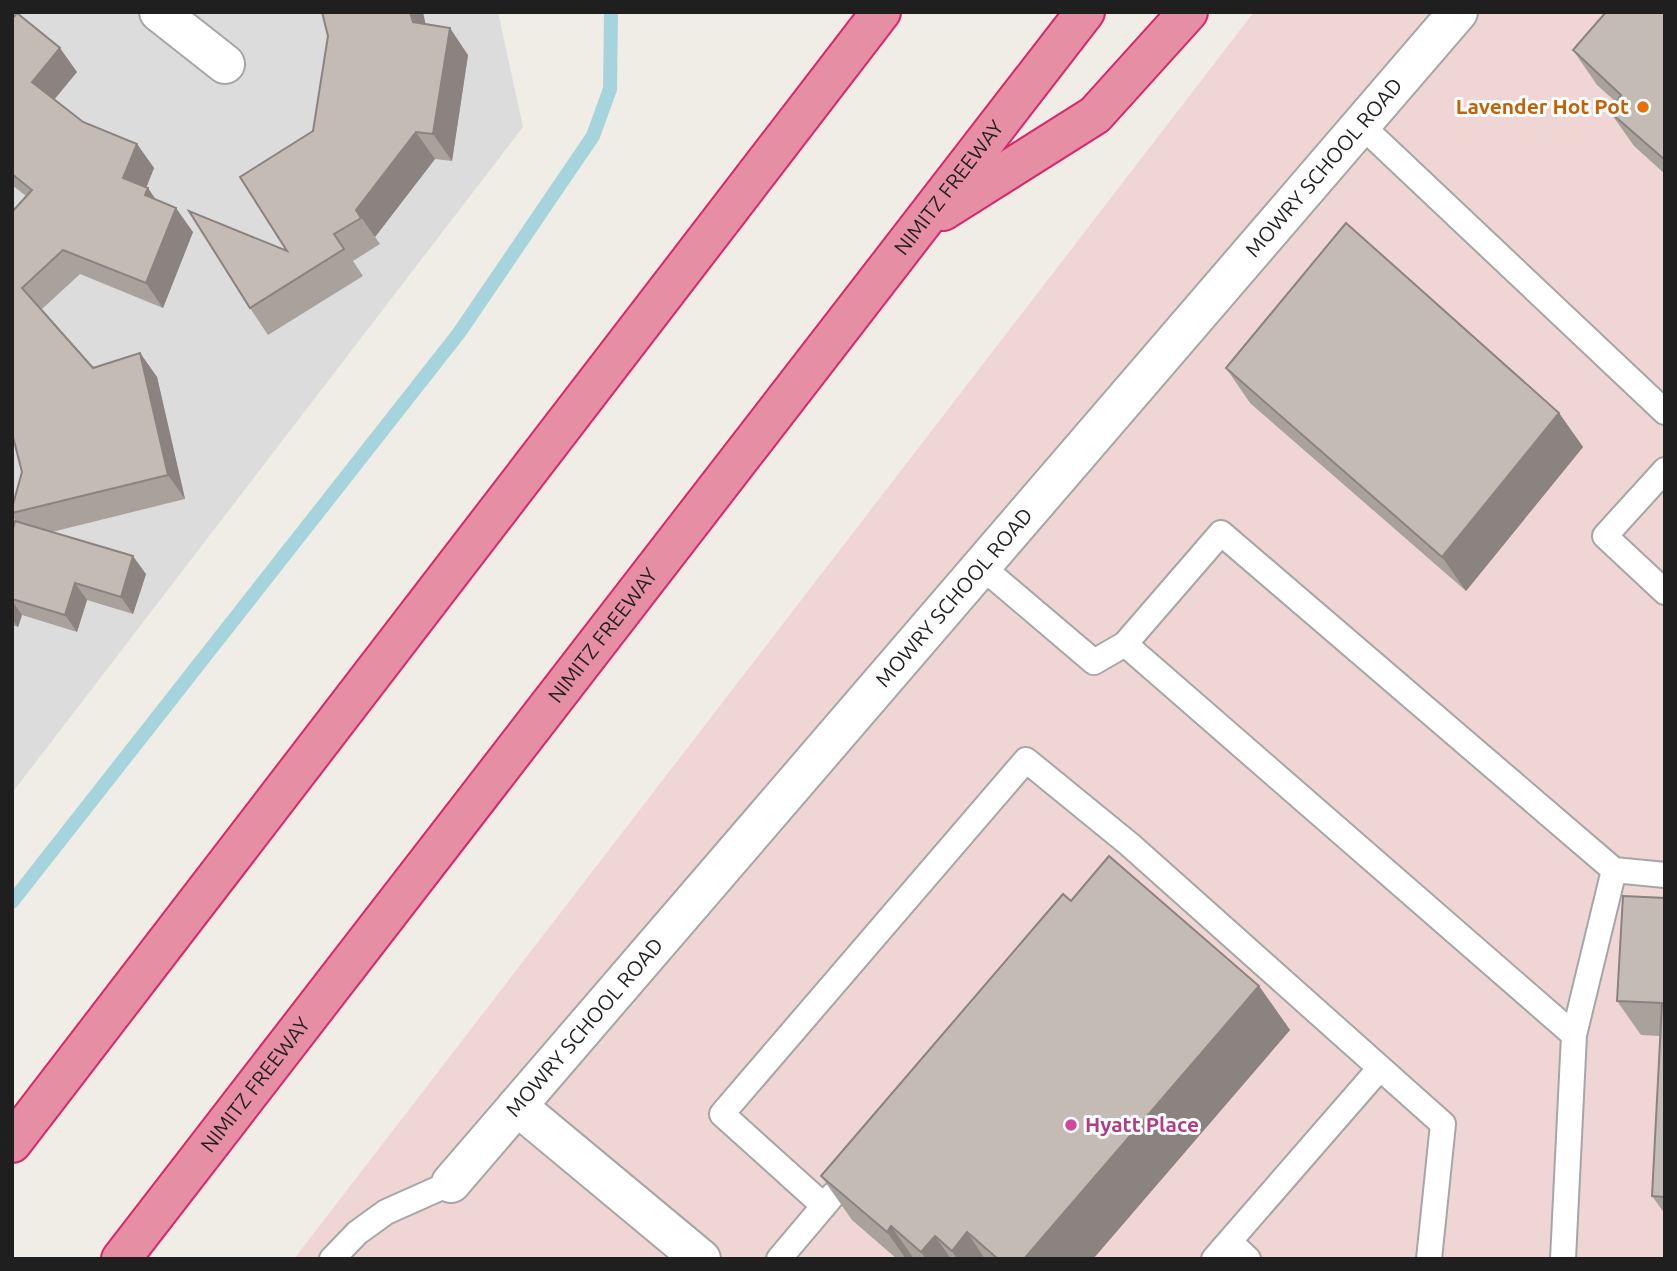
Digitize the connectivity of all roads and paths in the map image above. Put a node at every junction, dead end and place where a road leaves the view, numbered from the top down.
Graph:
1 (159, 12) edge
2 (881, 12) edge
3 (1085, 12) edge
4 (1188, 12) edge
5 (1458, 12) edge
6 (225, 64) dead end
7 (1361, 125) junction
8 (920, 225) junction
9 (1665, 412) edge
10 (1665, 470) edge
11 (981, 566) junction
12 (1665, 592) edge
13 (1125, 644) junction
14 (1129, 844) junction
15 (1111, 865) edge
16 (1614, 870) junction
17 (1665, 875) edge
18 (1574, 1035) junction
19 (1380, 1068) junction
20 (517, 1106) junction
21 (12, 1143) edge
22 (851, 1174) edge
23 (451, 1183) joint
24 (824, 1206) junction
25 (1231, 1253) edge
26 (121, 1259) edge
27 (332, 1259) edge
28 (701, 1259) edge
29 (779, 1259) edge
30 (1429, 1259) edge
31 (1563, 1259) edge

1 - 6 street
2 - 21 highway
3 - 8 highway, NIMITZ FREEWAY
4 - 8 highway
5 - 7 street, MOWRY SCHOOL ROAD
7 - 9 lane
7 - 11 street, MOWRY SCHOOL ROAD
8 - 26 highway, NIMITZ FREEWAY
10 - 12 lane
11 - 13 lane
11 - 20 street, MOWRY SCHOOL ROAD
13 - 16 lane
13 - 18 lane
14 - 15 lane
14 - 19 lane
14 - 24 lane
16 - 17 lane
16 - 18 lane
18 - 31 lane
19 - 25 lane
19 - 30 lane
20 - 23 street, MOWRY SCHOOL ROAD
20 - 28 street
22 - 24 lane
23 - 27 lane
24 - 29 lane

